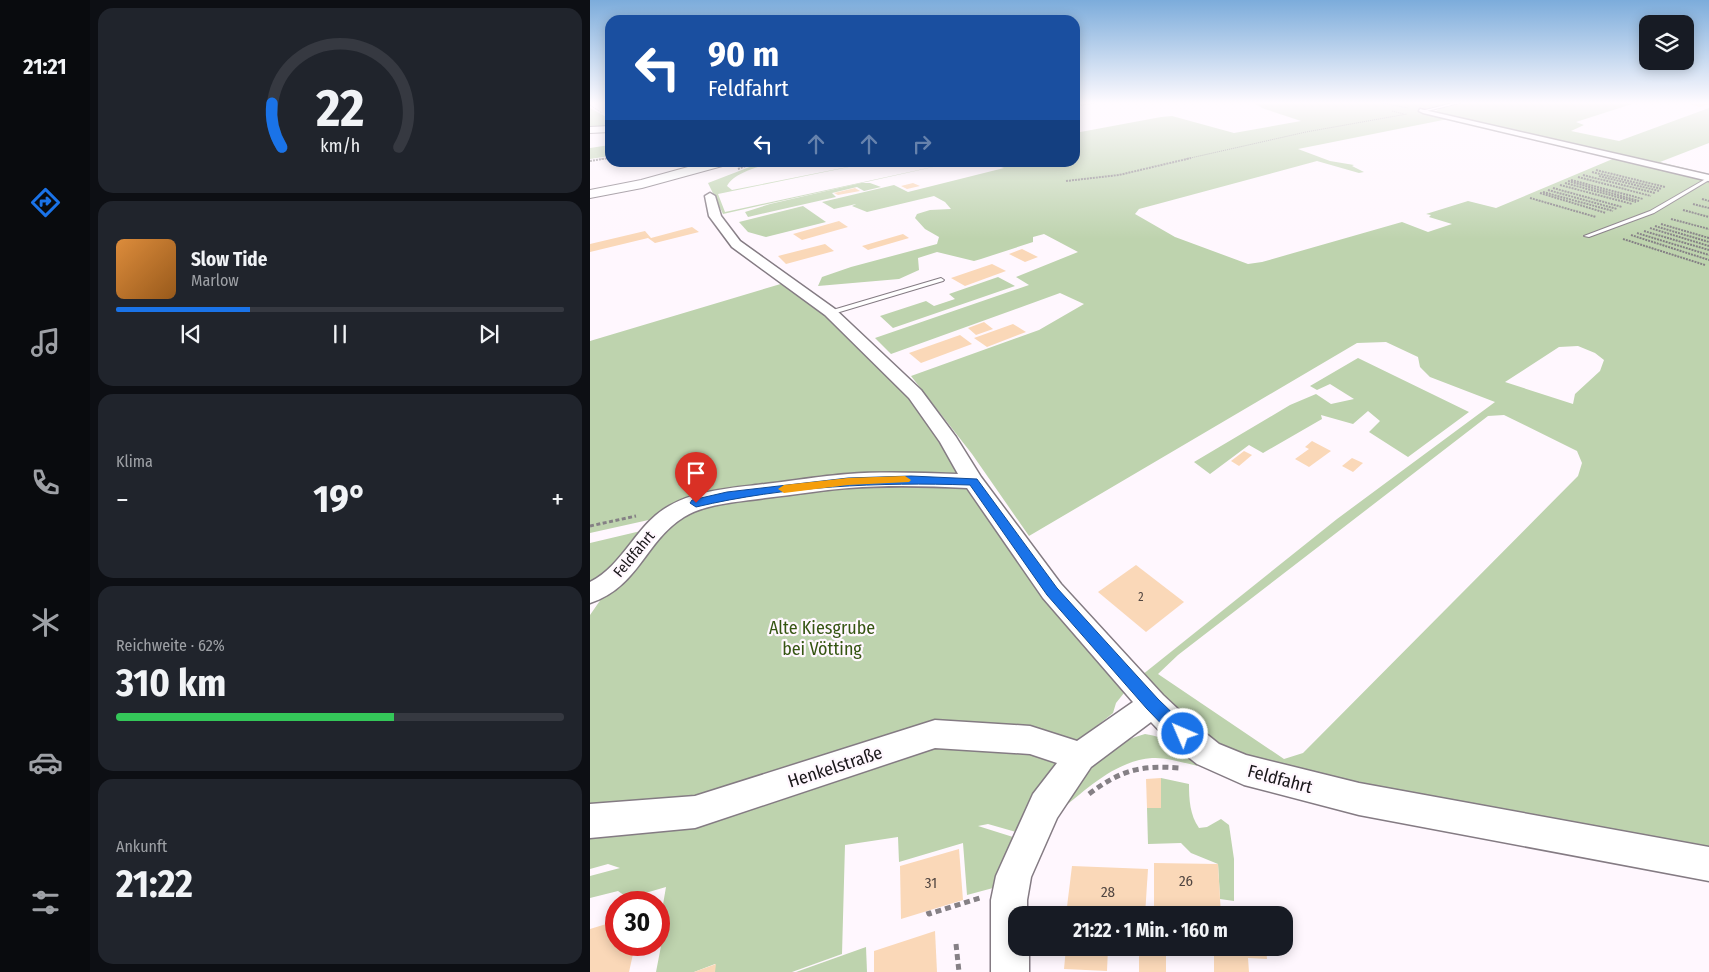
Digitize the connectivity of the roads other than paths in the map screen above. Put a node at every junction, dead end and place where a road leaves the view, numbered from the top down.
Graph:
1 (1582, 148) edge
2 (705, 167) edge
3 (1709, 178) edge
4 (590, 194) edge
5 (710, 196) dead end
6 (1587, 236) dead end
7 (941, 280) dead end
8 (830, 312) junction
9 (973, 482) junction
10 (590, 593) edge
11 (1153, 704) junction
12 (1080, 757) junction
13 (590, 821) edge
14 (1709, 864) edge
15 (1010, 972) edge

1 - 3 street
2 - 4 main road
3 - 6 lane
5 - 8 street, Feldfahrt
7 - 8 lane
8 - 9 street, Feldfahrt
9 - 10 street, Feldfahrt
9 - 11 street, Feldfahrt
11 - 12 street
11 - 14 street, Feldfahrt
12 - 13 street, Henkelstraße
12 - 15 street

